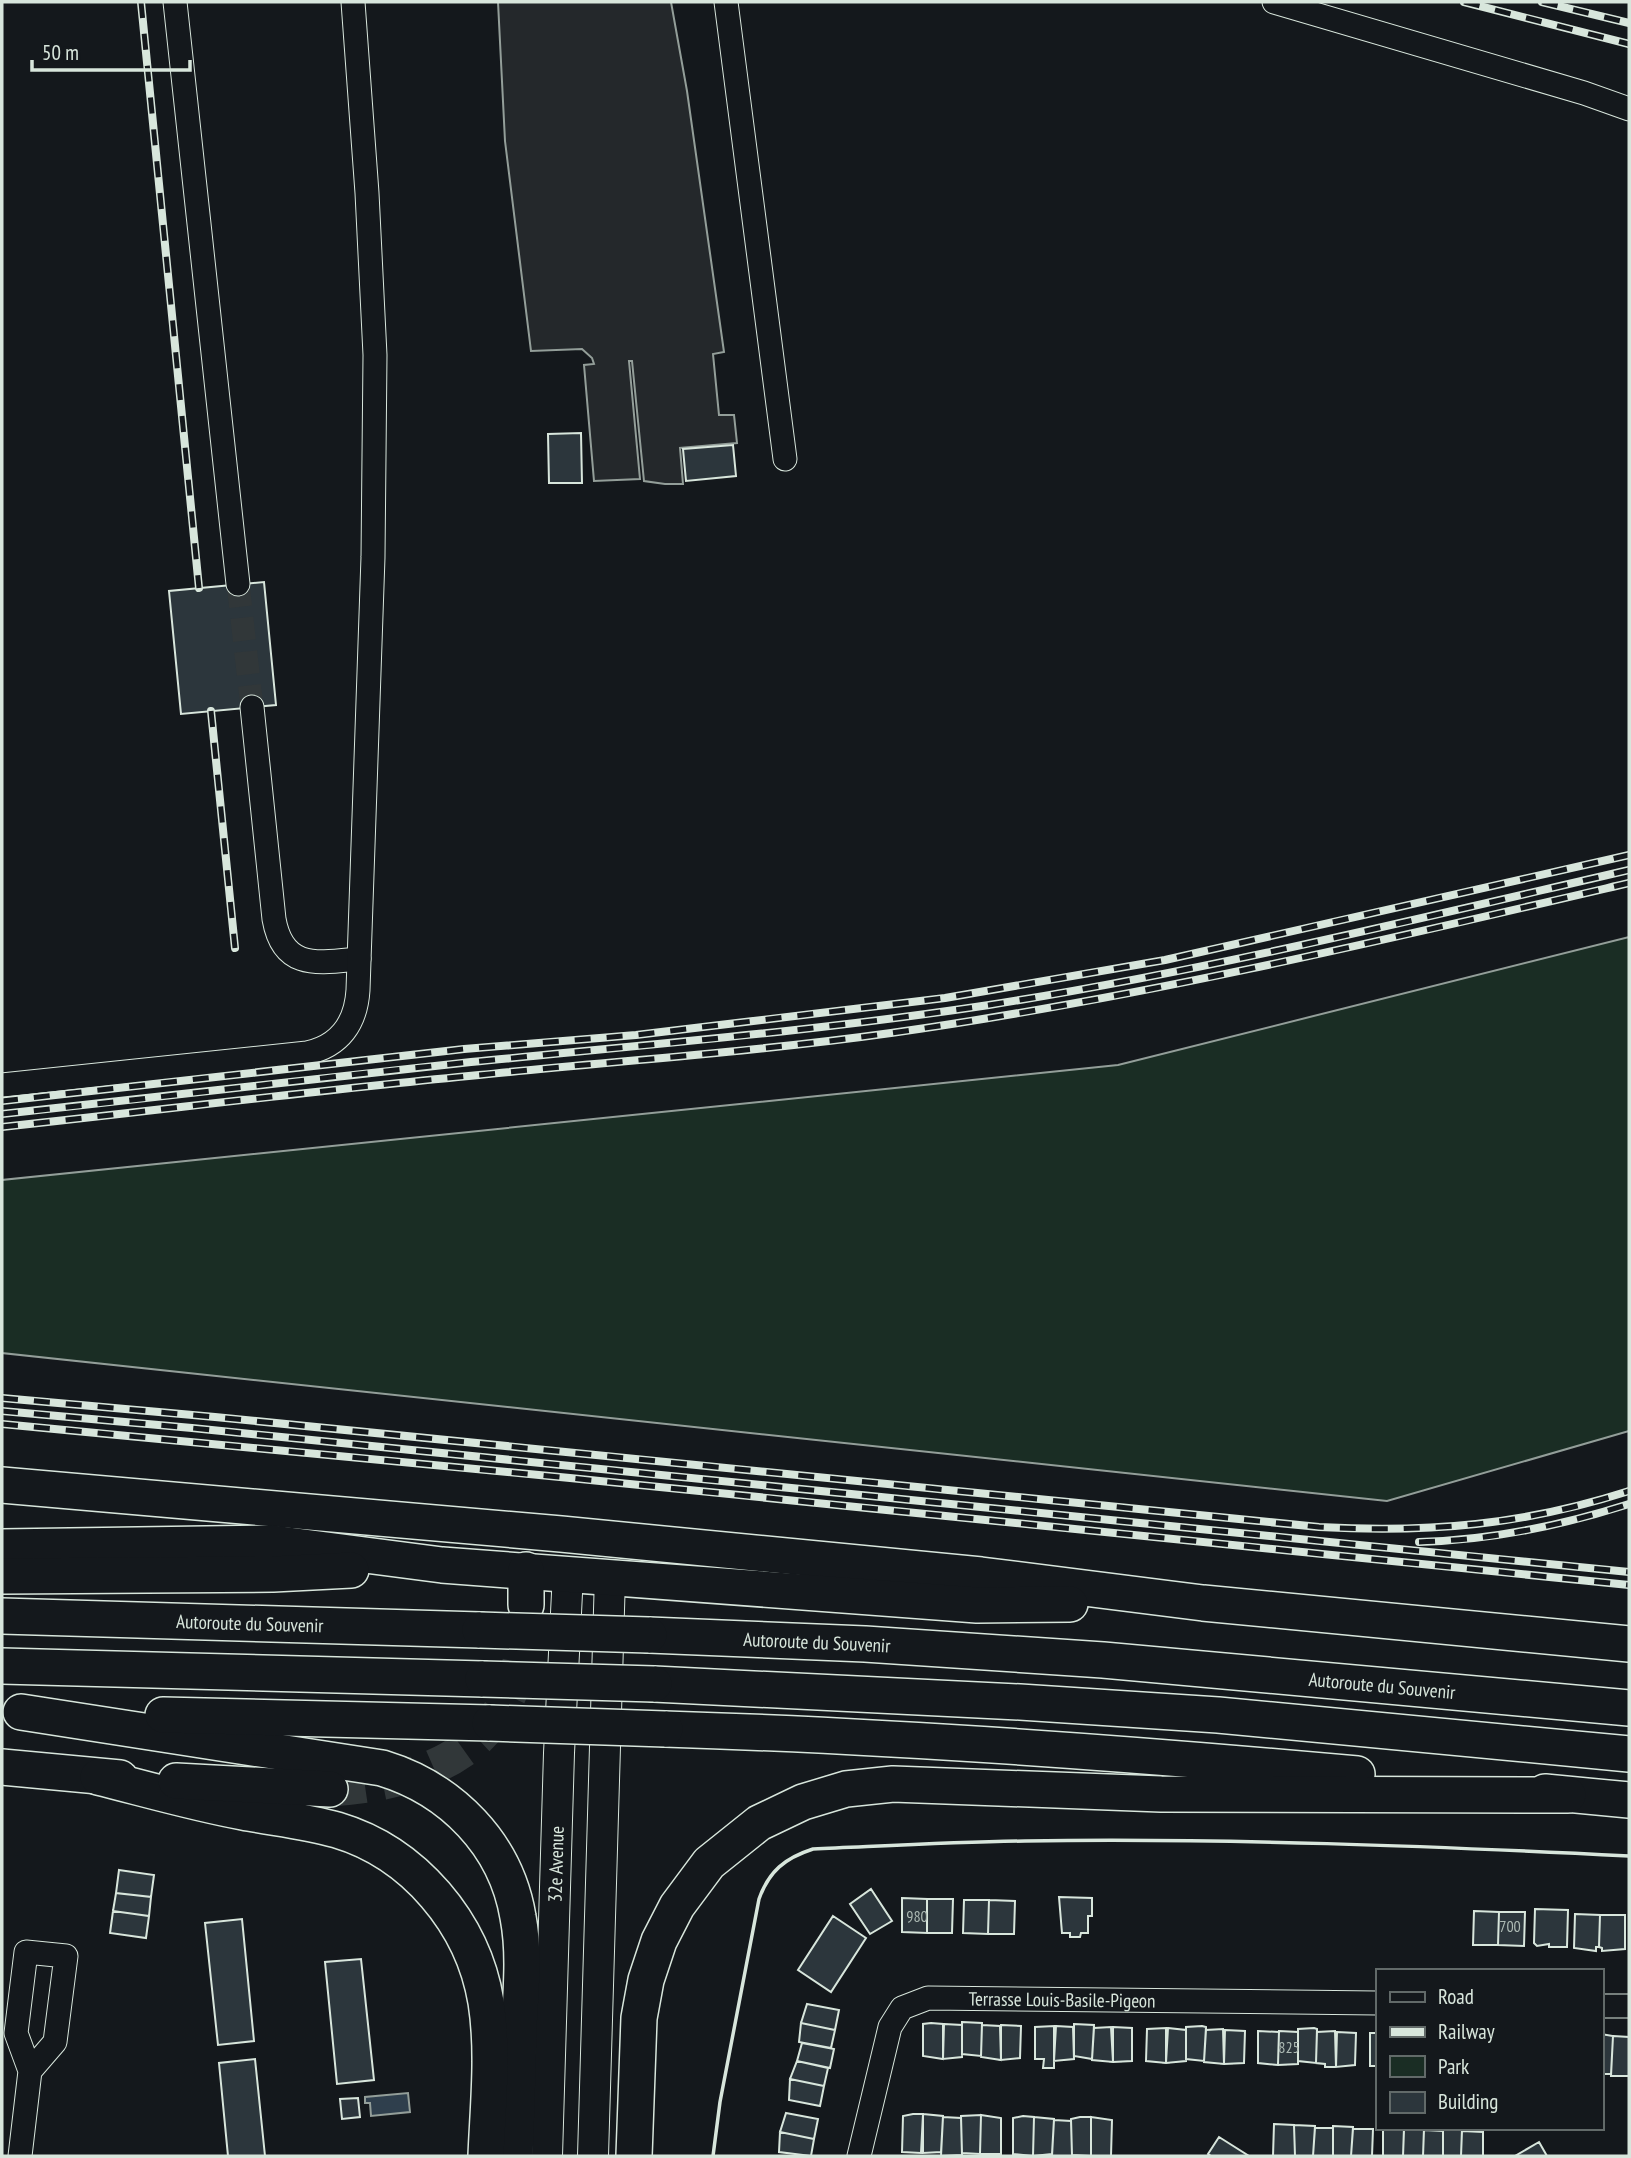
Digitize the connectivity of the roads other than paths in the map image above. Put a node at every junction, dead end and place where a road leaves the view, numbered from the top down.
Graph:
1 (175, 2) edge
2 (353, 2) edge
3 (726, 2) edge
4 (1274, 2) edge
5 (1629, 109) edge
6 (785, 459) dead end
7 (238, 584) tunnel mouth
8 (251, 707) tunnel mouth
9 (359, 959) junction
10 (2, 1085) edge
11 (2, 1485) edge
12 (2, 1547) edge
13 (442, 1565) junction
14 (526, 1570) junction
15 (568, 1573) junction
16 (2, 1576) edge
17 (610, 1576) junction
18 (1203, 1602) junction
19 (526, 1605) tunnel mouth
20 (2, 1616) edge
21 (1629, 1644) edge
22 (2, 1666) edge
23 (1629, 1708) edge
24 (12, 1712) edge
25 (1629, 1754) edge
26 (2, 1766) edge
27 (98, 1777) junction
28 (330, 1789) tunnel mouth
29 (1568, 1795) junction
30 (1629, 1800) edge
31 (1376, 2003) edge
32 (1603, 2006) edge
33 (1629, 2007) edge
34 (30, 2071) junction
35 (20, 2156) edge
36 (486, 2156) edge
37 (515, 2156) edge
38 (547, 2156) edge
39 (593, 2156) edge
40 (634, 2156) edge
41 (859, 2156) edge

1 - 7 street
2 - 9 street
3 - 6 street
4 - 5 street
8 - 9 street
9 - 10 street
11 - 18 highway
12 - 13 highway
13 - 14 highway
13 - 16 highway
14 - 15 highway
14 - 19 highway
15 - 17 highway
15 - 38 main road, 32e Avenue
17 - 18 highway
17 - 39 main road
18 - 21 highway
20 - 23 highway, Autoroute du Souvenir, bridge
22 - 25 highway, bridge
24 - 29 highway, bridge
24 - 37 highway
26 - 27 highway
27 - 28 highway
27 - 36 highway
29 - 30 highway
29 - 40 highway
31 - 41 street, Terrasse Louis-Basile-Pigeon
32 - 33 street
34 - 34 street
34 - 35 street

